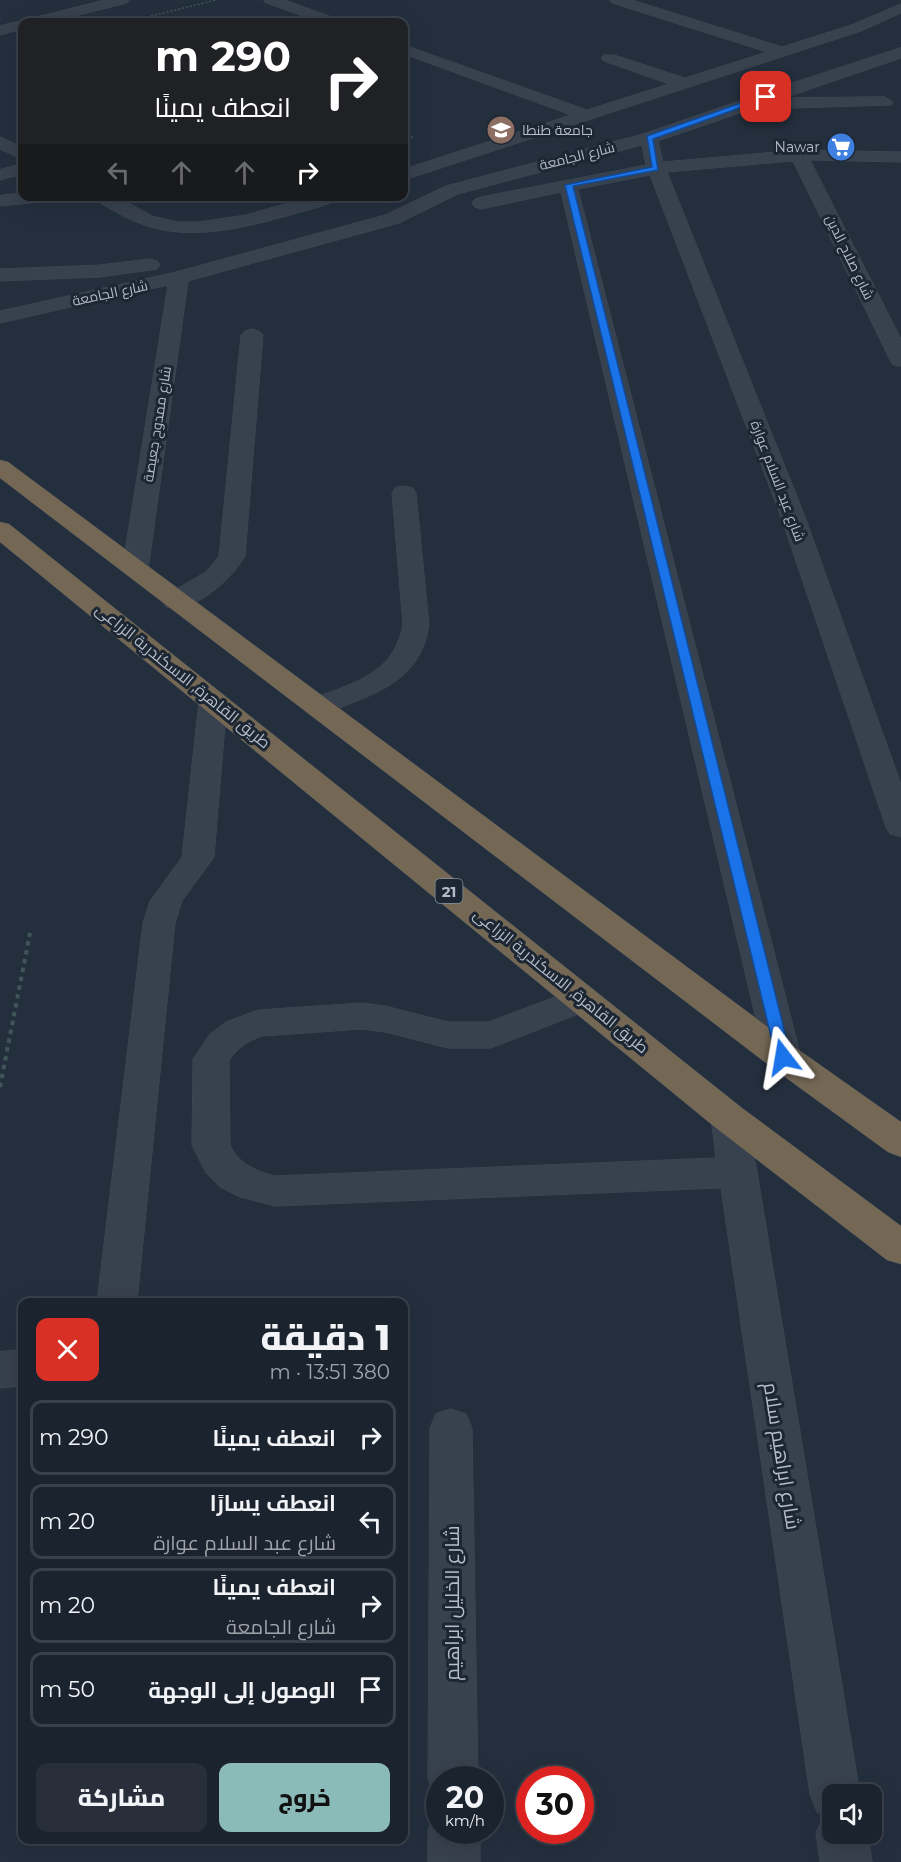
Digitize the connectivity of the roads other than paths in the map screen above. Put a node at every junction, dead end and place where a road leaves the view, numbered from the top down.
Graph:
1 (58, 0) edge
2 (122, 0) edge
3 (271, 0) edge
4 (617, 0) edge
5 (901, 8) edge
6 (81, 10) junction
7 (50, 18) edge
8 (321, 18) edge
9 (18, 27) edge
10 (0, 31) edge
11 (408, 50) edge
12 (782, 52) junction
13 (901, 53) edge
14 (609, 58) dead end
15 (879, 60) junction
16 (901, 67) edge
17 (686, 84) junction
18 (789, 96) junction
19 (885, 102) dead end
20 (588, 116) junction
21 (649, 138) junction
22 (0, 142) edge
23 (684, 142) dead end
24 (499, 146) junction
25 (718, 146) dead end
26 (18, 152) edge
27 (807, 154) junction
28 (901, 157) edge
29 (462, 158) junction
30 (546, 164) junction
31 (656, 168) junction
32 (18, 170) edge
33 (408, 174) edge
34 (0, 175) edge
35 (508, 175) junction
36 (568, 185) junction
37 (18, 199) edge
38 (0, 201) edge
39 (112, 201) edge
40 (312, 201) edge
41 (392, 219) junction
42 (253, 256) junction
43 (0, 275) edge
44 (179, 277) junction
45 (0, 316) edge
46 (252, 334) dead end
47 (901, 360) edge
48 (0, 467) edge
49 (404, 493) dead end
50 (0, 528) edge
51 (135, 570) junction
52 (175, 601) junction
53 (213, 700) junction
54 (317, 707) junction
55 (901, 827) edge
56 (582, 999) junction
57 (783, 1057) junction
58 (729, 1118) junction
59 (901, 1142) edge
60 (738, 1172) junction
61 (901, 1248) edge
62 (117, 1298) edge
63 (18, 1368) edge
64 (0, 1370) edge
65 (451, 1428) dead end
66 (453, 1766) edge
67 (834, 1784) edge
68 (454, 1844) edge
69 (844, 1844) edge
70 (454, 1862) edge
71 (846, 1862) edge

1 - 6 street
2 - 6 street
3 - 8 street
4 - 12 street
5 - 12 street
6 - 7 street
9 - 10 street
11 - 20 street
12 - 17 street
13 - 15 street, شارع الجامعة
14 - 17 street
15 - 16 street
15 - 18 street, شارع الجامعة
17 - 20 street
18 - 19 street
18 - 21 street, شارع الجامعة
18 - 27 street, شارع صلاح الدين
20 - 24 street
21 - 23 street
21 - 30 street, شارع الجامعة
21 - 31 street, شارع عبد السلام عوارة
22 - 26 street
24 - 29 street
24 - 30 street
25 - 27 street
27 - 28 street
27 - 31 street
27 - 47 street, شارع صلاح الدين
29 - 33 street
29 - 35 street
30 - 35 street, شارع الجامعة
31 - 36 street
31 - 55 street, شارع عبد السلام عوارة
32 - 34 street
35 - 41 street, شارع الجامعة
36 - 41 street
36 - 57 street
37 - 38 street
39 - 40 street
41 - 42 street, شارع الجامعة
42 - 43 street, شارع الجامعة
42 - 44 street, شارع الجامعة
44 - 45 street, شارع الجامعة
44 - 51 street, شارع ممدوح جعيصة
46 - 52 street
48 - 51 highway
49 - 54 street
50 - 53 highway, طريق القاهرة, الاسكندرية الزراعى / 21
51 - 52 highway
52 - 54 highway
53 - 56 highway, طريق القاهرة, الاسكندرية الزراعى / 21
53 - 62 street
54 - 57 highway
56 - 58 highway, طريق القاهرة, الاسكندرية الزراعى / 21
56 - 60 street
57 - 59 highway
58 - 60 street, شارع ابراهيم سلام
58 - 61 highway, طريق القاهرة, الاسكندرية الزراعى / 21
60 - 67 street, شارع ابراهيم سلام
63 - 64 street
65 - 66 street, شارع الخليل ابراهيم
68 - 70 street
69 - 71 street

